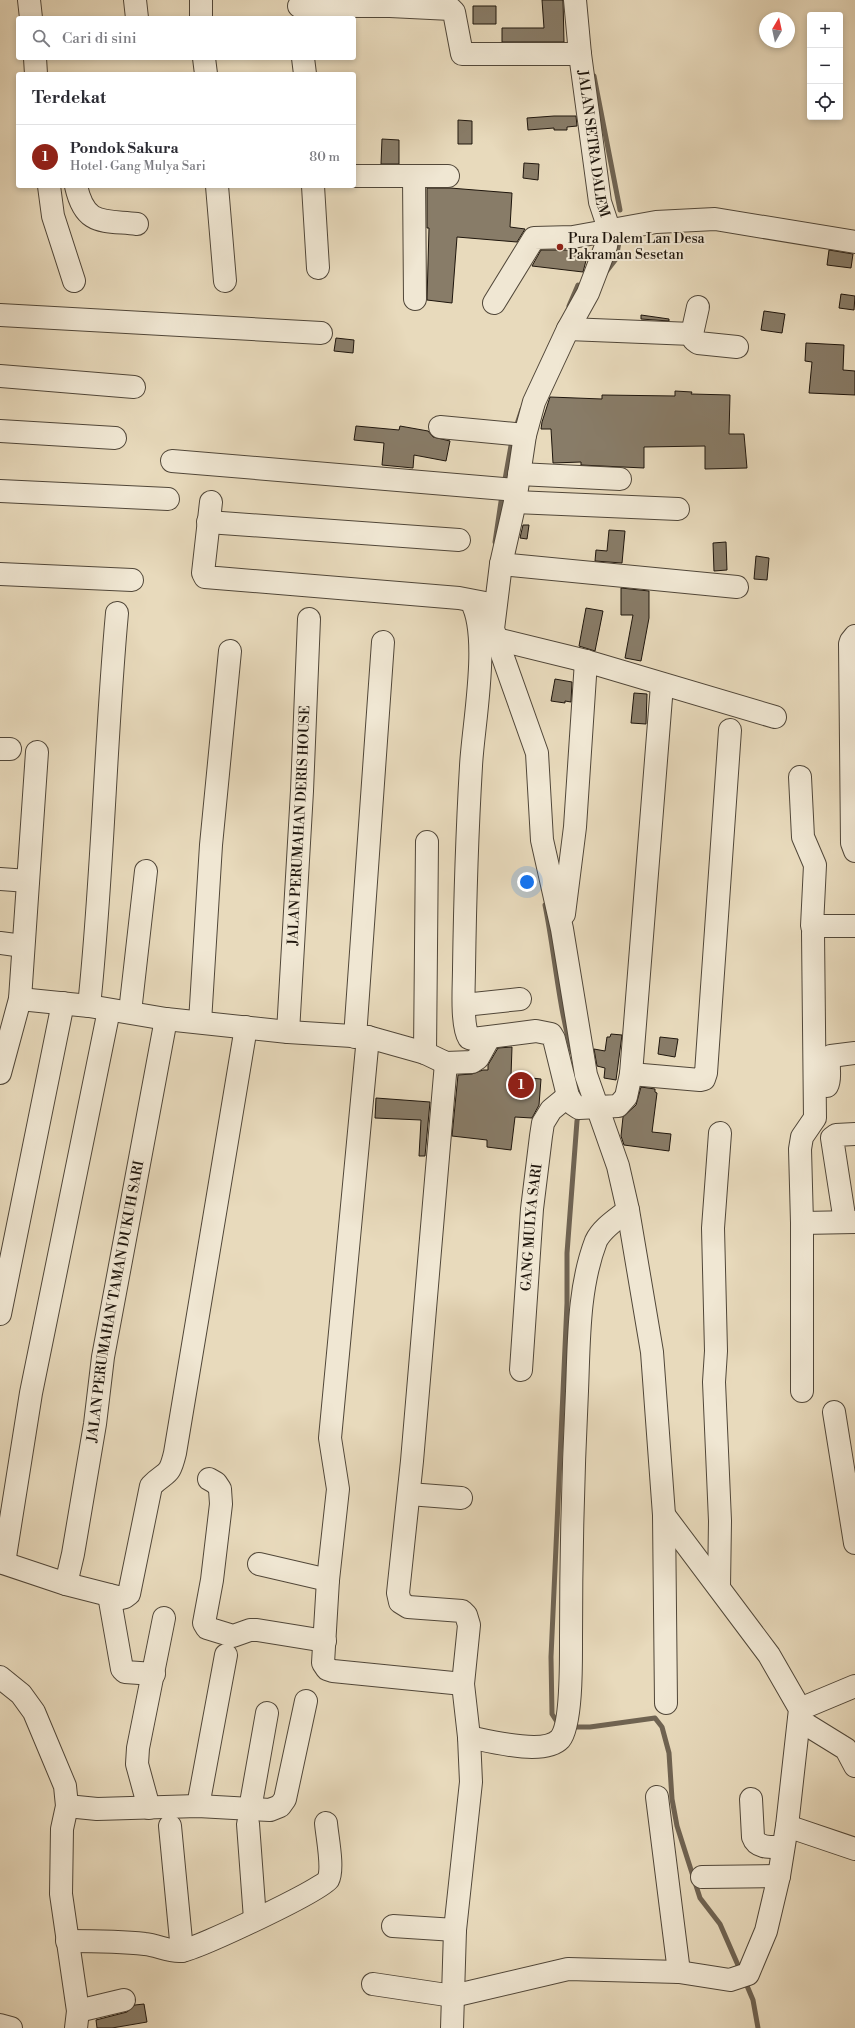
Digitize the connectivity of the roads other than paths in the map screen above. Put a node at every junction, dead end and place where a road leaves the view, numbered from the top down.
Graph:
1 (29, 0) edge
2 (135, 0) edge
3 (201, 0) edge
4 (575, 0) edge
5 (299, 8) edge
6 (31, 16) edge
7 (137, 16) edge
8 (201, 16) edge
9 (580, 54) junction
10 (35, 60) edge
11 (204, 60) edge
12 (304, 60) edge
13 (36, 72) edge
14 (206, 72) edge
15 (305, 72) edge
16 (356, 176) edge
17 (448, 176) dead end
18 (414, 177) junction
19 (49, 188) edge
20 (77, 188) edge
21 (217, 188) edge
22 (313, 188) edge
23 (137, 224) dead end
24 (609, 229) junction
25 (855, 242) edge
26 (318, 268) dead end
27 (74, 281) dead end
28 (225, 281) dead end
29 (415, 299) dead end
30 (494, 303) dead end
31 (698, 307) dead end
32 (0, 315) edge
33 (568, 329) junction
34 (322, 333) dead end
35 (692, 334) junction
36 (737, 347) dead end
37 (0, 376) edge
38 (134, 387) dead end
39 (440, 427) dead end
40 (0, 431) edge
41 (518, 434) junction
42 (115, 438) dead end
43 (172, 461) dead end
44 (620, 479) dead end
45 (511, 489) junction
46 (0, 491) edge
47 (168, 499) dead end
48 (678, 509) dead end
49 (459, 540) dead end
50 (501, 564) junction
51 (0, 574) edge
52 (132, 580) dead end
53 (737, 587) dead end
54 (484, 603) junction
55 (117, 613) dead end
56 (309, 619) dead end
57 (855, 636) edge
58 (496, 639) junction
59 (383, 642) dead end
60 (230, 651) dead end
61 (586, 661) junction
62 (662, 685) junction
63 (775, 717) dead end
64 (730, 730) dead end
65 (37, 752) dead end
66 (800, 777) dead end
67 (427, 842) dead end
68 (855, 851) edge
69 (146, 871) dead end
70 (0, 879) edge
71 (28, 881) junction
72 (855, 926) edge
73 (562, 929) junction
74 (814, 933) dead end
75 (0, 943) edge
76 (23, 946) junction
77 (20, 999) junction
78 (520, 999) dead end
79 (63, 1003) junction
80 (464, 1005) junction
81 (99, 1008) junction
82 (130, 1012) junction
83 (166, 1019) junction
84 (200, 1022) junction
85 (246, 1027) junction
86 (288, 1032) junction
87 (361, 1037) junction
88 (489, 1038) junction
89 (426, 1053) junction
90 (855, 1053) edge
91 (446, 1063) junction
92 (0, 1073) edge
93 (631, 1074) junction
94 (815, 1088) junction
95 (585, 1105) junction
96 (720, 1133) dead end
97 (855, 1134) edge
98 (628, 1210) junction
99 (850, 1222) edge
100 (802, 1223) junction
101 (0, 1314) edge
102 (521, 1370) dead end
103 (802, 1391) dead end
104 (834, 1412) dead end
105 (209, 1479) dead end
106 (409, 1494) junction
107 (461, 1498) dead end
108 (664, 1514) junction
109 (855, 1543) edge
110 (2, 1562) edge
111 (259, 1564) dead end
112 (328, 1580) junction
113 (66, 1584) junction
114 (719, 1587) junction
115 (109, 1595) junction
116 (164, 1618) dead end
117 (325, 1641) junction
118 (226, 1655) dead end
119 (154, 1674) junction
120 (0, 1677) edge
121 (463, 1684) junction
122 (855, 1686) edge
123 (306, 1701) dead end
124 (666, 1703) dead end
125 (266, 1713) dead end
126 (800, 1714) junction
127 (469, 1737) junction
128 (855, 1766) edge
129 (656, 1797) dead end
130 (751, 1799) dead end
131 (67, 1806) junction
132 (198, 1806) junction
133 (149, 1808) junction
134 (249, 1817) junction
135 (326, 1823) dead end
136 (170, 1826) dead end
137 (787, 1826) junction
138 (783, 1848) junction
139 (855, 1849) edge
140 (779, 1876) junction
141 (702, 1877) dead end
142 (255, 1920) junction
143 (393, 1926) dead end
144 (455, 1930) junction
145 (66, 1941) junction
146 (182, 1951) junction
147 (679, 1972) junction
148 (373, 1984) dead end
149 (453, 1996) junction
150 (124, 2000) dead end
151 (77, 2019) edge
152 (0, 2025) edge
153 (11, 2028) edge
154 (452, 2028) edge

1 - 6 street
2 - 7 street
3 - 8 street
4 - 9 street, JALAN SETRA DALEM
5 - 9 street
9 - 24 street, JALAN SETRA DALEM
10 - 13 street
11 - 14 street
12 - 15 street
16 - 18 street
17 - 18 street
18 - 29 street
19 - 27 street
20 - 23 street
21 - 28 street
22 - 26 street
24 - 25 street, JALAN SETRA DALEM
24 - 30 street
24 - 33 street
31 - 35 street
32 - 34 street
33 - 35 street
33 - 41 street
35 - 36 street
37 - 38 street
39 - 41 street
40 - 42 street
41 - 45 street
43 - 45 street
44 - 45 street
45 - 48 street
45 - 50 street
46 - 47 street
49 - 54 street
50 - 53 street
50 - 54 street
51 - 52 street
54 - 58 street
54 - 80 street
55 - 81 street
56 - 86 street, JALAN PERUMAHAN DERIS HOUSE
57 - 68 street
58 - 61 street
58 - 73 street
59 - 87 street
60 - 84 street
61 - 62 street
61 - 73 street
62 - 63 street
62 - 93 street
64 - 93 street
65 - 71 street
66 - 72 street
67 - 89 street
69 - 82 street
70 - 71 street
71 - 76 street
73 - 95 street
74 - 94 street
75 - 76 street
76 - 77 street
77 - 79 street
77 - 92 street
78 - 80 street
79 - 81 street
79 - 101 street
80 - 88 street
81 - 82 street
81 - 110 street
82 - 83 street
83 - 84 street
83 - 113 street, JALAN PERUMAHAN TAMAN DUKUH SARI
84 - 85 street
85 - 86 street
85 - 115 street
86 - 87 street
87 - 89 street
87 - 112 street
88 - 91 street
88 - 95 street
89 - 91 street
90 - 94 street
91 - 106 street
93 - 95 street
94 - 100 street
95 - 98 street
95 - 102 street, GANG MULYA SARI
96 - 114 street
97 - 99 street
98 - 108 street
98 - 127 street
99 - 100 street
100 - 103 street
104 - 109 street
105 - 117 street
106 - 107 street
106 - 121 street
108 - 114 street
108 - 124 street
110 - 113 street
111 - 112 street
112 - 117 street
113 - 115 street
114 - 126 street
115 - 119 street
116 - 119 street
117 - 121 street
118 - 132 street
119 - 133 street
120 - 131 street
121 - 127 street
122 - 126 street
123 - 134 street
125 - 134 street
126 - 128 street
126 - 137 street
127 - 144 street
129 - 147 street
130 - 138 street
131 - 133 street
131 - 145 street
132 - 133 street
132 - 134 street
134 - 142 street
135 - 142 street
136 - 146 street
137 - 138 street
137 - 139 street
138 - 140 street
140 - 141 street
140 - 147 street
142 - 146 street
143 - 144 street
144 - 149 street
145 - 146 street
145 - 151 street
147 - 149 street
148 - 149 street
149 - 154 street
150 - 151 street
152 - 153 street

